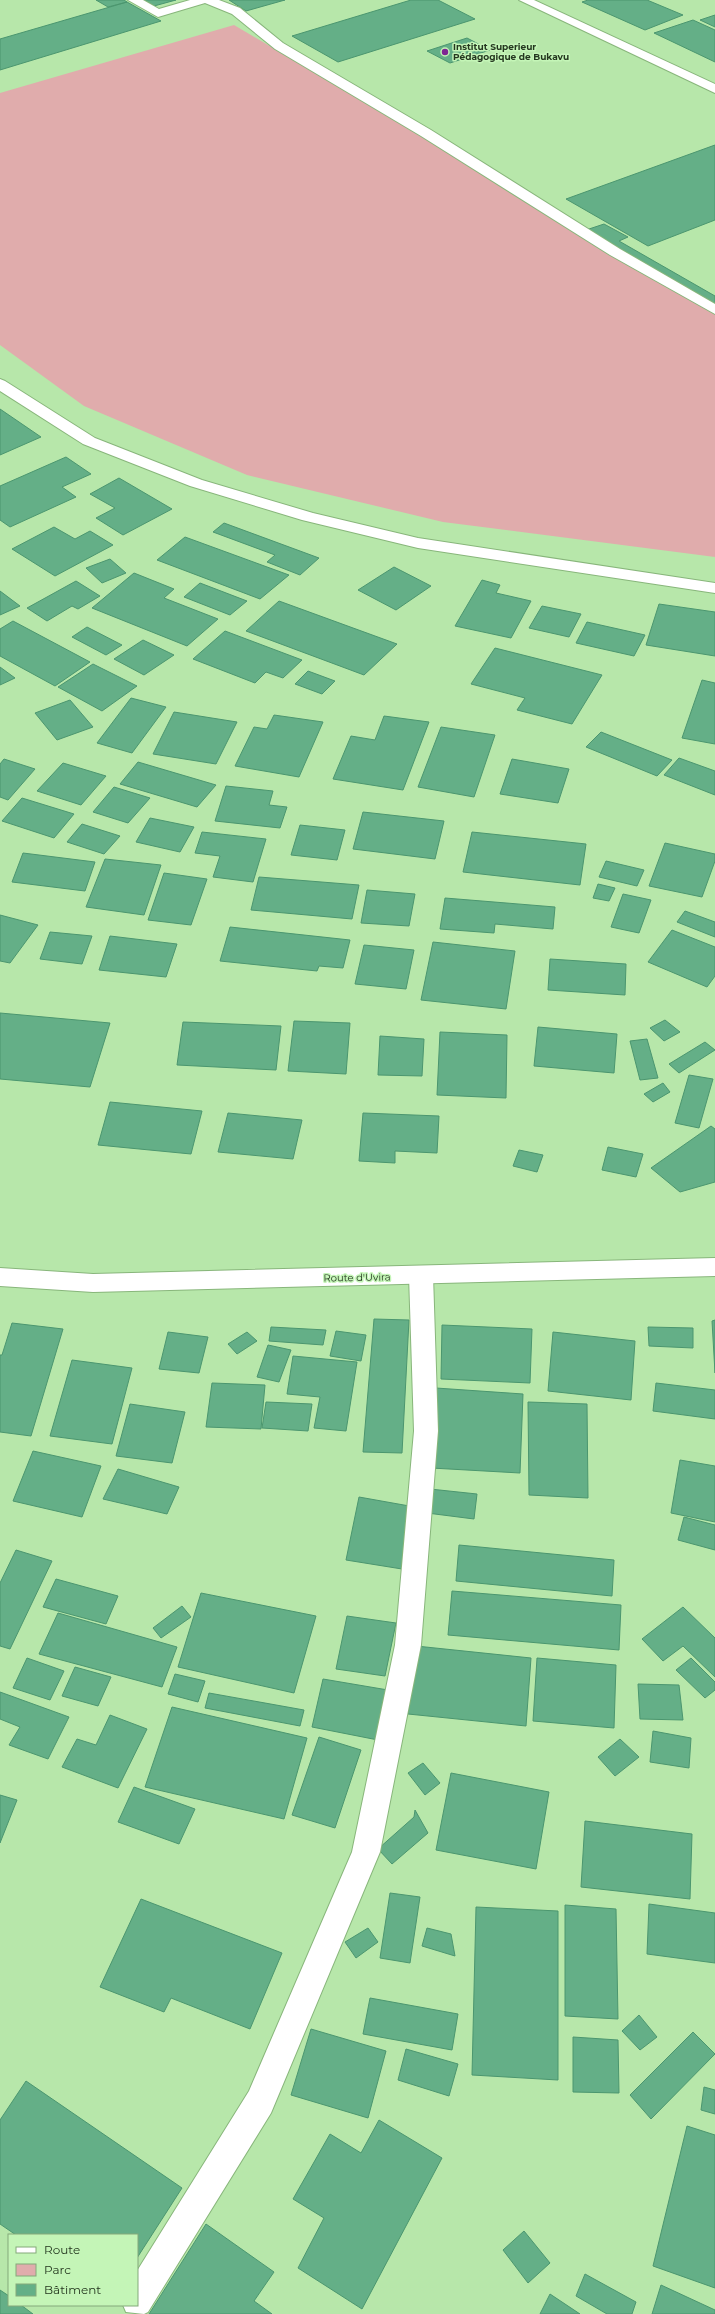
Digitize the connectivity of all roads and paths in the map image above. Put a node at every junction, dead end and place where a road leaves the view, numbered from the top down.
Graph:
1 (134, 0) edge
2 (203, 0) edge
3 (208, 0) edge
4 (525, 0) edge
5 (715, 89) edge
6 (715, 310) edge
7 (0, 384) edge
8 (715, 588) edge
9 (715, 1267) edge
10 (422, 1275) junction
11 (0, 1277) edge
12 (138, 2298) edge

1 - 2 street
3 - 6 street
4 - 5 street
7 - 8 street
9 - 10 street, Route d'Uvira
10 - 11 street, Route d'Uvira
10 - 12 street

